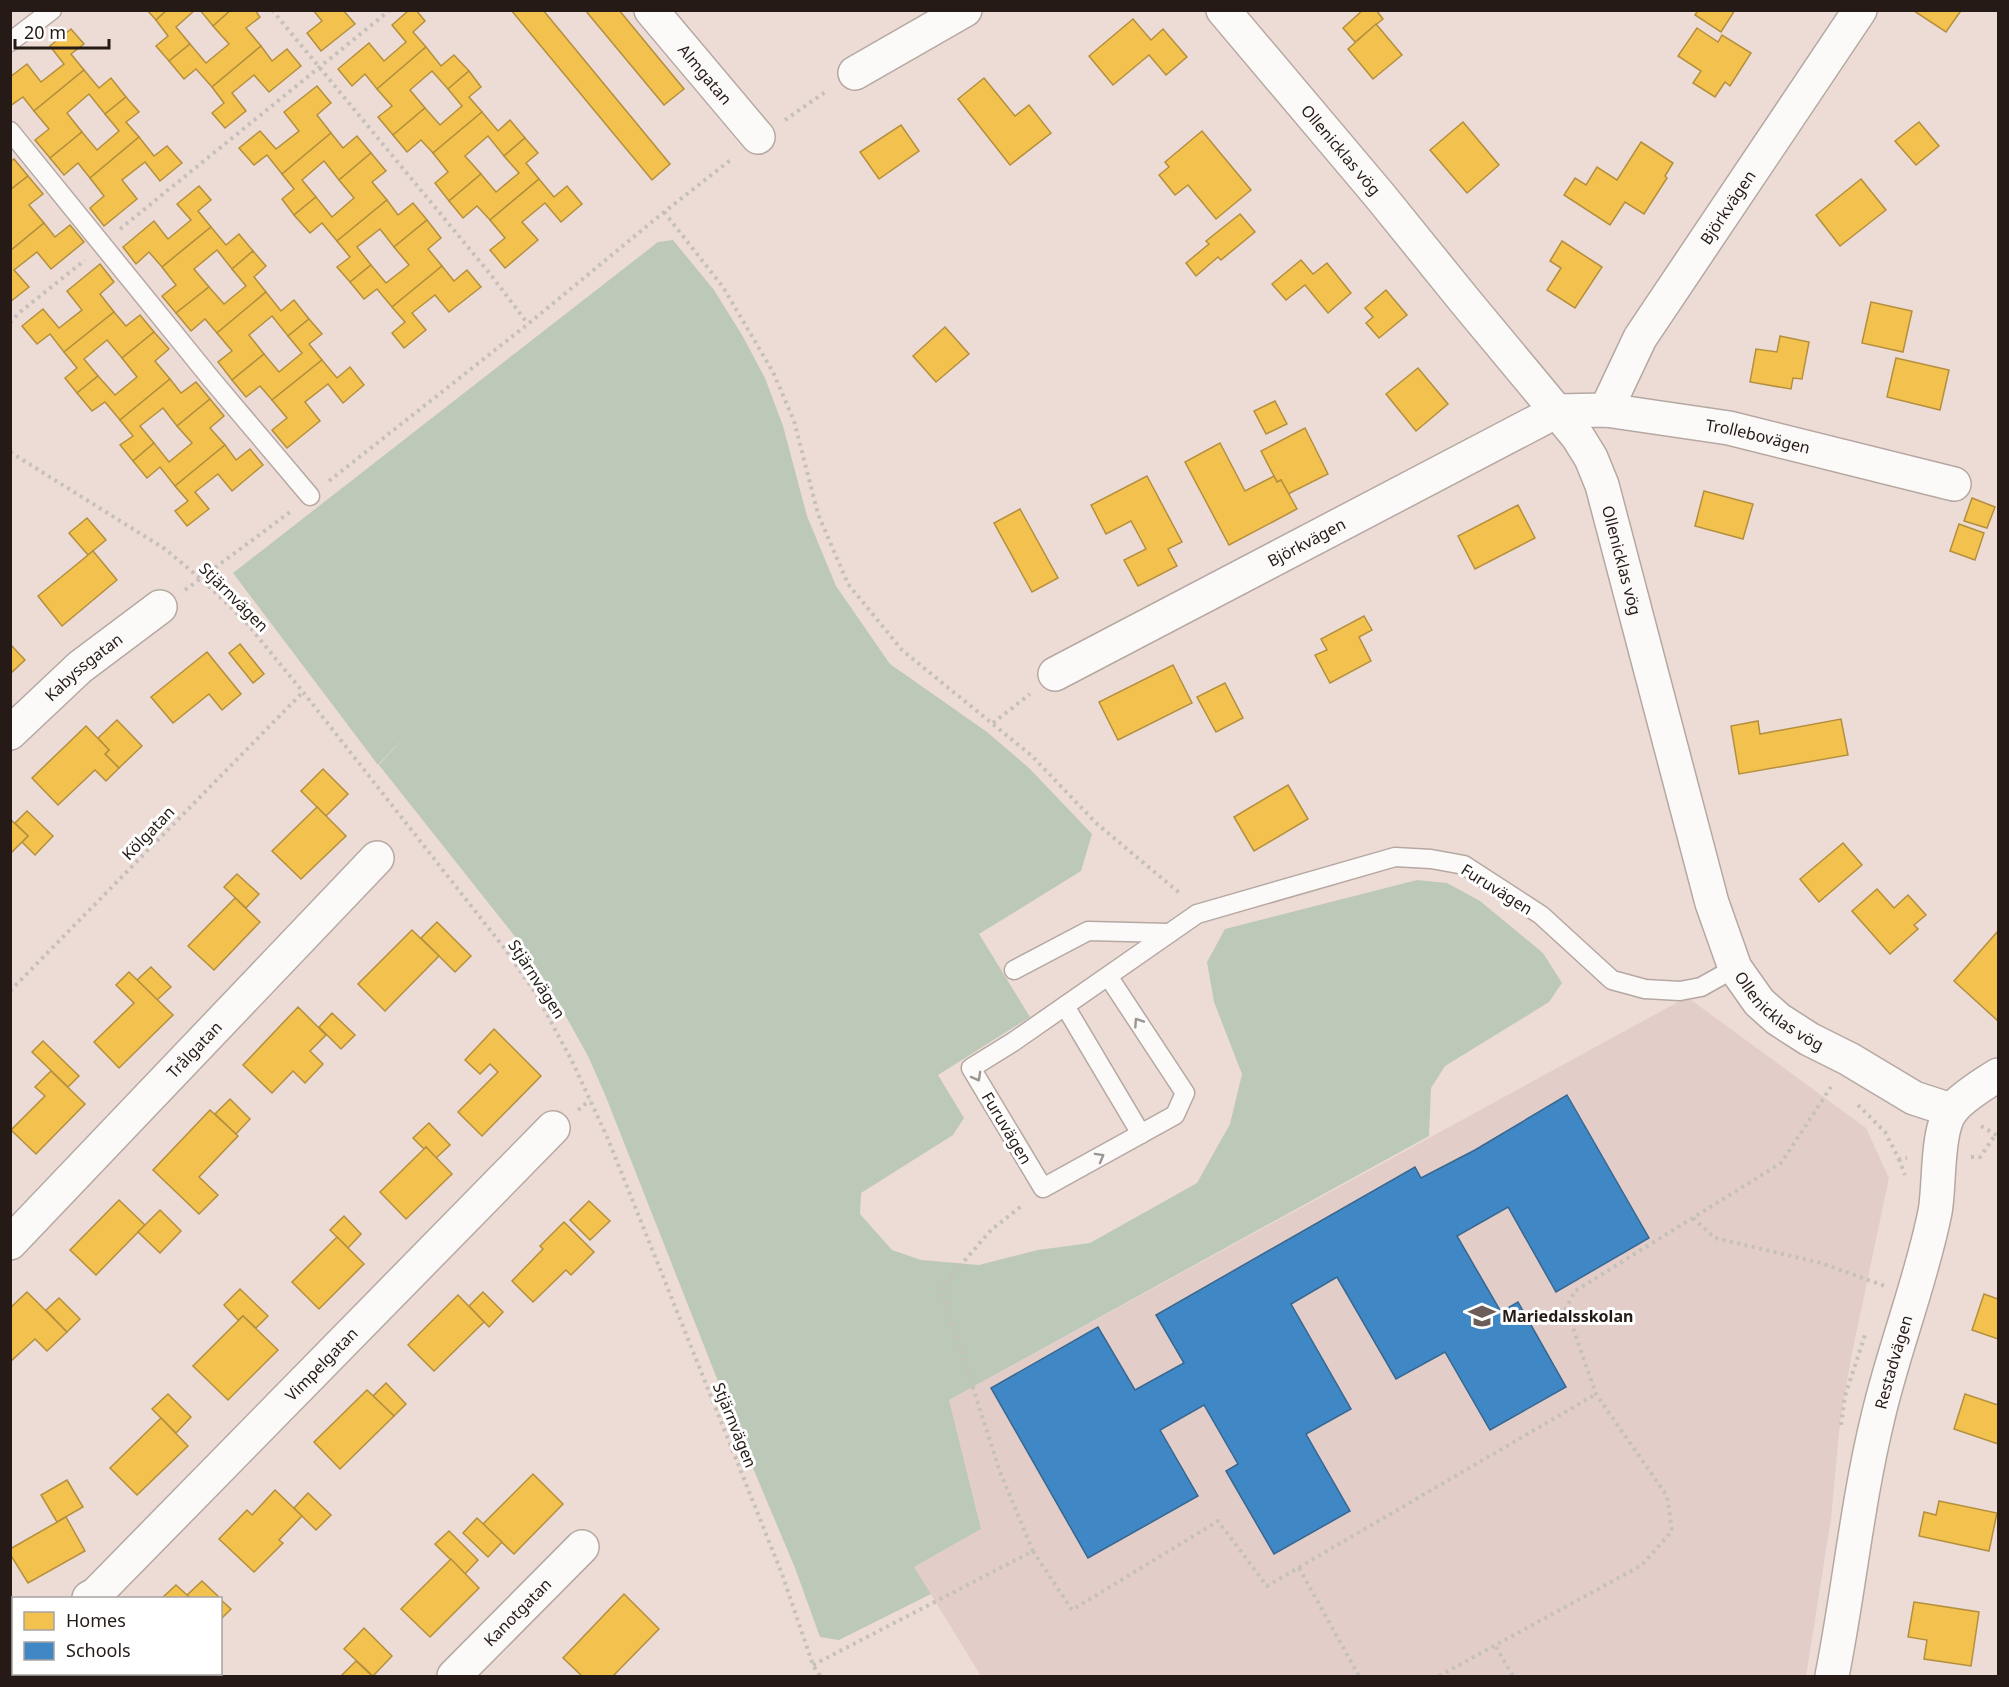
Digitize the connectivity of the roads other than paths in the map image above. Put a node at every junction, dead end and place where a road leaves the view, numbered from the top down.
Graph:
1 (52, 10) edge
2 (651, 10) edge
3 (965, 10) edge
4 (1223, 10) edge
5 (1860, 10) edge
6 (10, 42) edge
7 (855, 73) road end
8 (10, 131) edge
9 (758, 137) road end
10 (1606, 410) junction
11 (1557, 411) junction
12 (1954, 484) dead end
13 (310, 496) road end
14 (160, 607) road end
15 (1055, 674) road end
16 (10, 733) edge
17 (377, 858) dead end
18 (1169, 933) junction
19 (1736, 968) junction
20 (1014, 970) dead end
21 (1108, 976) junction
22 (1065, 1006) junction
23 (1998, 1075) edge
24 (1951, 1110) junction
25 (553, 1128) dead end
26 (1141, 1134) junction
27 (10, 1242) edge
28 (582, 1547) dead end
29 (91, 1597) edge
30 (454, 1677) edge
31 (1832, 1677) edge

1 - 6 lane
2 - 9 street, Almgatan
3 - 7 street
4 - 11 street, Ollenicklas vög
5 - 10 street, Björkvägen
8 - 13 lane
10 - 11 street, Trollebovägen
10 - 12 street, Trollebovägen
11 - 15 street, Björkvägen
11 - 19 street, Ollenicklas vög
14 - 16 street, Kabyssgatan
17 - 27 street, Trålgatan
18 - 19 lane, Furuvägen
18 - 20 lane
18 - 21 lane, Furuvägen
19 - 24 street, Ollenicklas vög
21 - 22 lane, Furuvägen
26 -> 21 lane
22 - 26 lane
22 -> 26 lane, Furuvägen
23 - 24 street
24 - 31 street, Restadvägen
25 - 29 street, Vimpelgatan
28 - 30 street, Kanotgatan

